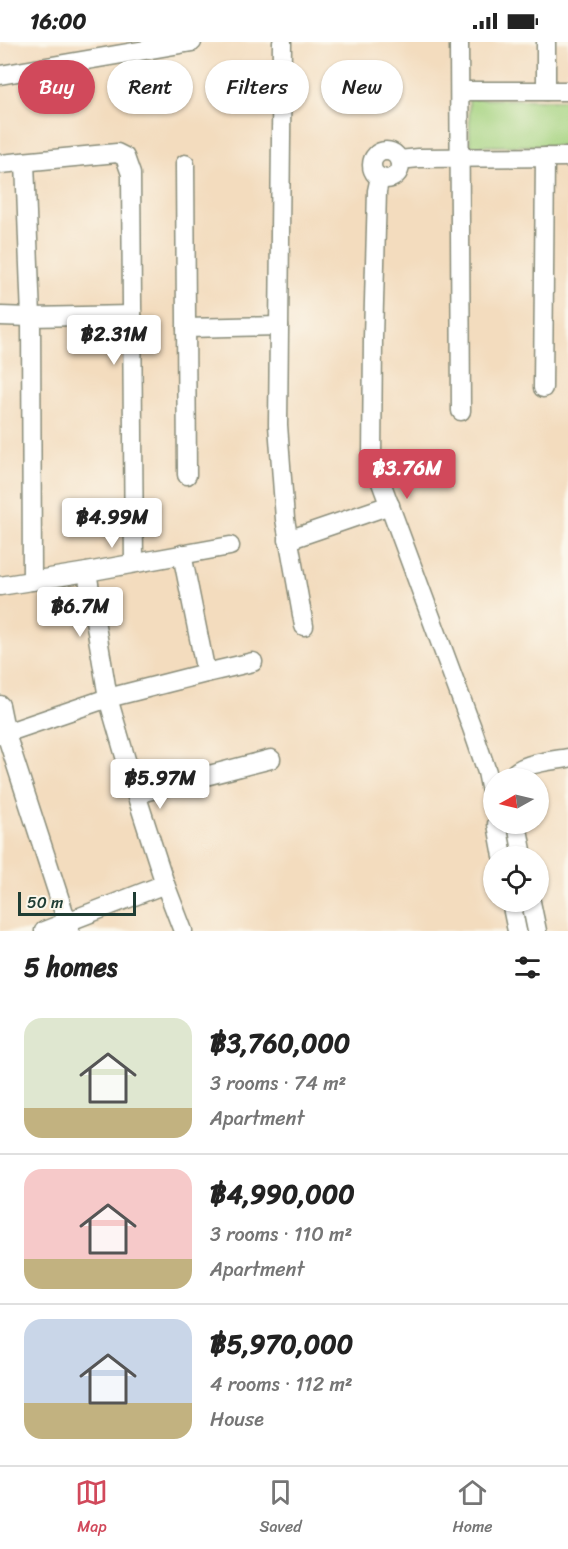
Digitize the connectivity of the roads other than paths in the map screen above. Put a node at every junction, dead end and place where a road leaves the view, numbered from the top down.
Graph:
1 (192, 42) edge
2 (282, 42) edge
3 (459, 42) edge
4 (546, 42) edge
5 (0, 75) edge
6 (460, 91) junction
7 (546, 91) junction
8 (568, 91) edge
9 (544, 157) junction
10 (568, 157) edge
11 (460, 158) junction
12 (25, 162) junction
13 (0, 164) edge
14 (185, 164) dead end
15 (132, 315) junction
16 (0, 316) edge
17 (31, 317) junction
18 (279, 326) junction
19 (186, 328) junction
20 (543, 388) dead end
21 (461, 411) dead end
22 (187, 475) dead end
23 (390, 505) junction
24 (288, 540) junction
25 (230, 546) dead end
26 (182, 554) junction
27 (134, 563) junction
28 (87, 572) junction
29 (32, 581) junction
30 (0, 586) edge
31 (304, 626) dead end
32 (253, 662) dead end
33 (206, 673) junction
34 (108, 698) junction
35 (0, 705) edge
36 (3, 734) edge
37 (568, 758) edge
38 (271, 759) dead end
39 (486, 768) edge
40 (521, 768) edge
41 (136, 794) junction
42 (165, 884) junction
43 (514, 912) edge
44 (533, 912) edge
45 (69, 927) edge
46 (44, 931) edge
47 (183, 931) edge
48 (517, 931) edge
49 (537, 931) edge

1 - 5 street
2 - 18 street
3 - 6 street
4 - 7 street
6 - 7 street
6 - 11 street
7 - 8 street
9 - 10 street
9 - 11 street
9 - 20 street
11 - 21 street
11 - 23 street
12 - 13 street
12 - 15 street
12 - 17 street
14 - 19 street
15 - 17 street
15 - 27 street
16 - 17 street
17 - 29 street
18 - 19 street
18 - 24 street
19 - 22 street
23 - 24 street
23 - 39 street
24 - 31 street
25 - 26 street
26 - 27 street
26 - 33 street
27 - 28 street
28 - 29 street
28 - 34 street
29 - 30 street
32 - 33 street
33 - 34 street
34 - 36 street
34 - 41 street
35 - 36 street
36 - 45 street
37 - 40 street
38 - 41 street
41 - 42 street
42 - 45 street
42 - 47 street
43 - 48 street
44 - 49 street
45 - 46 street

